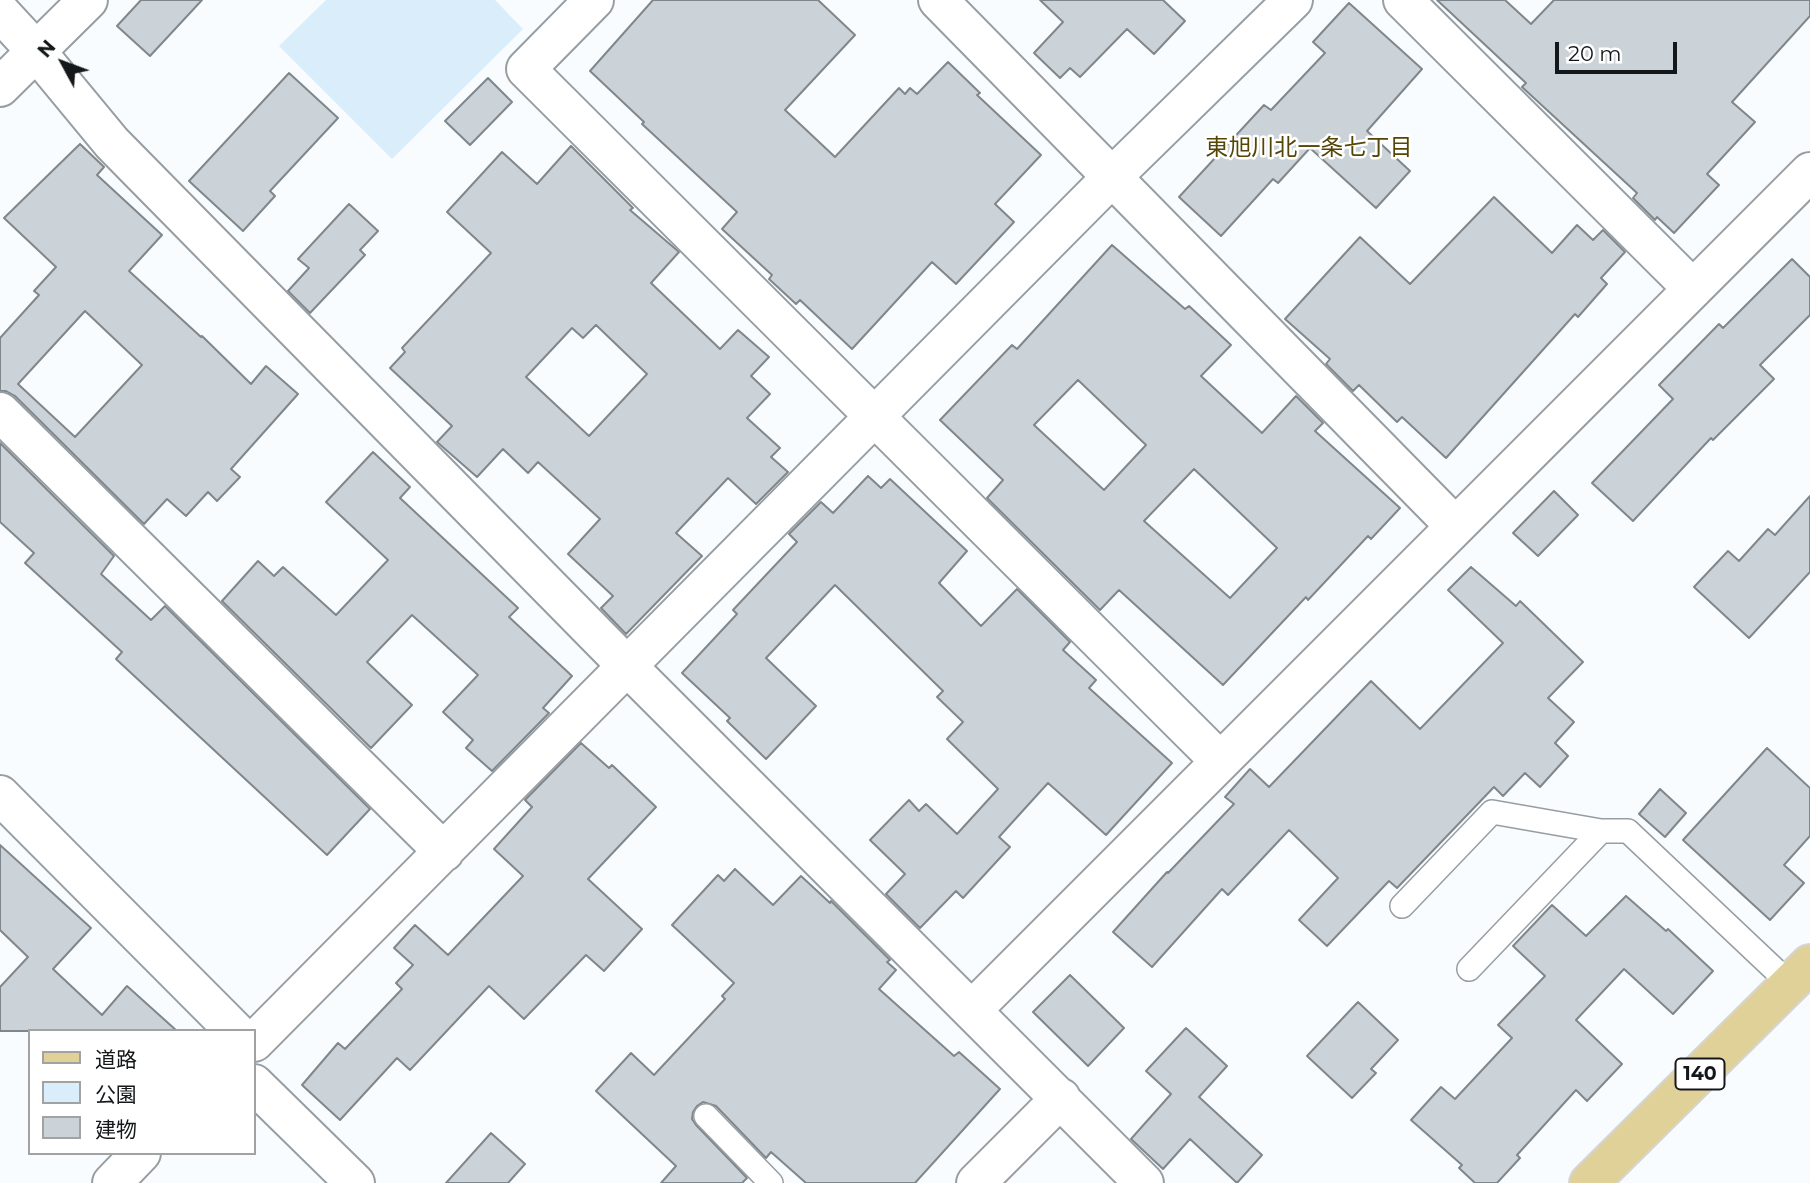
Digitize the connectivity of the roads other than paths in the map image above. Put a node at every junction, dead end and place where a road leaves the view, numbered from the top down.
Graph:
1 (88, 0) edge
2 (594, 0) edge
3 (938, 0) edge
4 (1293, 0) edge
5 (1403, 0) edge
6 (0, 12) edge
7 (36, 51) junction
8 (0, 88) edge
9 (1111, 178) junction
10 (1807, 181) edge
11 (1693, 289) junction
12 (0, 412) edge
13 (876, 417) junction
14 (1455, 526) junction
15 (627, 666) junction
16 (1220, 761) junction
17 (0, 795) edge
18 (1601, 831) junction
19 (444, 852) junction
20 (1402, 906) dead end
21 (1469, 969) dead end
22 (1800, 974) edge
23 (972, 1010) junction
24 (234, 1029) edge
25 (256, 1040) edge
26 (256, 1086) edge
27 (1061, 1098) junction
28 (706, 1116) dead end
29 (139, 1155) edge
30 (111, 1183) edge
31 (355, 1183) edge
32 (771, 1183) edge
33 (976, 1183) edge
34 (1144, 1183) edge
35 (1589, 1183) edge

1 - 7 street
2 - 13 street
3 - 9 street
4 - 9 street
5 - 11 street
6 - 7 street
7 - 8 street
7 - 15 street
9 - 13 street
9 - 14 street
10 - 11 street
11 - 14 street
12 - 19 street
13 - 15 street
13 - 16 street
14 - 16 street
15 - 19 street
15 - 23 street
16 - 23 street
17 - 24 street
18 - 20 lane
18 - 21 lane
18 - 22 lane
19 - 25 street
22 - 35 main road, 140
23 - 27 street
26 - 31 street
27 - 33 street
27 - 34 street
28 - 32 lane
29 - 30 street

